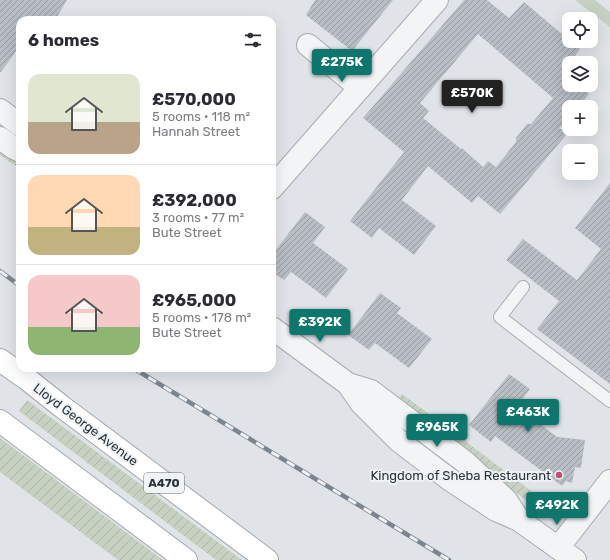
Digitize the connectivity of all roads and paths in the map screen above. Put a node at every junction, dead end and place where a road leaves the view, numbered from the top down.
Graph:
1 (437, 0) edge
2 (308, 45) dead end
3 (360, 88) junction
4 (0, 110) edge
5 (16, 122) edge
6 (0, 138) edge
7 (16, 149) edge
8 (276, 183) edge
9 (523, 287) dead end
10 (276, 331) edge
11 (0, 360) edge
12 (16, 371) edge
13 (17, 372) edge
14 (610, 401) edge
15 (0, 421) edge
16 (610, 481) edge
17 (566, 554) edge
18 (186, 560) edge
19 (268, 560) edge

1 - 3 street
2 - 3 street
3 - 8 street
4 - 5 street
6 - 7 street
9 - 14 lane
10 - 17 street
11 - 12 main road, Lloyd George Avenue / A470
13 - 19 main road, Lloyd George Avenue / A470
15 - 18 main road
16 - 17 street

